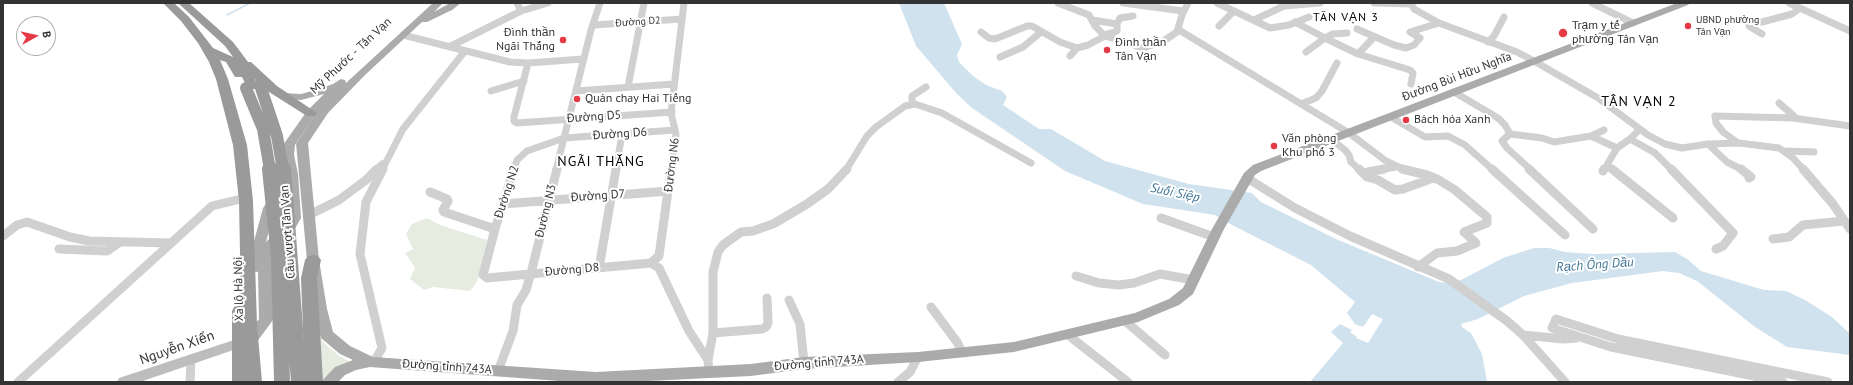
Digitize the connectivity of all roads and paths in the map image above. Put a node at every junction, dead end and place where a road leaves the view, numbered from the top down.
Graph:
1 (160, 3) edge
2 (168, 3) edge
3 (183, 3) edge
4 (191, 3) edge
5 (428, 3) edge
6 (438, 3) edge
7 (445, 3) edge
8 (456, 3) edge
9 (517, 3) edge
10 (548, 3) edge
11 (600, 3) edge
12 (644, 3) edge
13 (684, 3) edge
14 (1058, 3) edge
15 (1123, 3) edge
16 (1188, 3) edge
17 (1217, 3) edge
18 (1320, 3) edge
19 (1374, 3) edge
20 (1411, 3) edge
21 (1592, 3) edge
22 (1682, 3) edge
23 (1789, 3) edge
24 (1284, 4) edge
25 (1799, 8) junction
26 (1184, 10) junction
27 (521, 11) junction
28 (1234, 11) junction
29 (1133, 16) dead end
30 (1308, 17) dead end
31 (1504, 17) dead end
32 (185, 19) junction
33 (682, 19) junction
34 (1092, 20) junction
35 (1254, 20) junction
36 (418, 22) junction
37 (640, 22) junction
38 (1296, 22) junction
39 (1439, 23) junction
40 (1117, 24) junction
41 (1633, 24) junction
42 (594, 25) junction
43 (1219, 26) dead end
44 (210, 27) junction
45 (1357, 29) dead end
46 (1179, 30) junction
47 (1849, 30) edge
48 (981, 32) dead end
49 (1041, 32) junction
50 (1347, 33) dead end
51 (403, 34) junction
52 (1762, 34) dead end
53 (1105, 35) junction
54 (1374, 37) junction
55 (1325, 38) junction
56 (1488, 42) junction
57 (451, 46) junction
58 (206, 47) junction
59 (1077, 48) junction
60 (465, 51) dead end
61 (1306, 52) dead end
62 (1358, 54) junction
63 (1070, 56) dead end
64 (1000, 57) dead end
65 (241, 59) junction
66 (583, 59) junction
67 (1534, 61) junction
68 (528, 63) junction
69 (1337, 63) dead end
70 (524, 81) junction
71 (339, 84) junction
72 (674, 84) junction
73 (1411, 84) dead end
74 (252, 85) junction
75 (628, 87) junction
76 (926, 87) dead end
77 (491, 91) dead end
78 (576, 91) junction
79 (1454, 92) junction
80 (283, 96) junction
81 (912, 104) junction
82 (1301, 104) junction
83 (1779, 104) dead end
84 (672, 112) junction
85 (314, 116) junction
86 (1391, 117) junction
87 (1795, 118) junction
88 (569, 119) junction
89 (1850, 126) edge
90 (1640, 129) junction
91 (675, 130) junction
92 (1604, 130) dead end
93 (1348, 133) junction
94 (622, 134) junction
95 (1510, 134) junction
96 (1591, 136) junction
97 (564, 138) junction
98 (1630, 139) junction
99 (1332, 140) junction
100 (1739, 143) junction
101 (1708, 144) junction
102 (1617, 148) junction
103 (1785, 151) junction
104 (1814, 152) dead end
105 (289, 159) junction
106 (387, 160) junction
107 (1031, 163) dead end
108 (1396, 167) junction
109 (1363, 173) junction
110 (1433, 178) junction
111 (1749, 178) dead end
112 (1245, 180) junction
113 (669, 191) junction
114 (430, 192) dead end
115 (612, 195) junction
116 (246, 198) junction
117 (549, 200) junction
118 (503, 204) junction
119 (309, 215) junction
120 (1161, 218) dead end
121 (1673, 218) dead end
122 (1844, 220) junction
123 (495, 229) junction
124 (1593, 229) dead end
125 (1850, 229) edge
126 (1216, 233) junction
127 (1565, 235) dead end
128 (3, 236) edge
129 (1774, 239) dead end
130 (120, 242) junction
131 (171, 243) junction
132 (59, 249) dead end
133 (1716, 249) dead end
134 (312, 260) junction
135 (651, 263) junction
136 (1418, 267) junction
137 (599, 268) junction
138 (531, 273) junction
139 (483, 275) joint
140 (1076, 276) dead end
141 (266, 278) junction
142 (1194, 280) junction
143 (767, 298) dead end
144 (789, 300) dead end
145 (931, 307) dead end
146 (1124, 320) junction
147 (713, 333) junction
148 (1068, 335) junction
149 (1523, 335) junction
150 (1579, 337) junction
151 (245, 341) junction
152 (1652, 346) junction
153 (962, 352) junction
154 (1165, 355) dead end
155 (1656, 356) junction
156 (918, 357) junction
157 (191, 360) junction
158 (372, 362) junction
159 (804, 363) junction
160 (708, 366) junction
161 (498, 371) junction
162 (18, 382) edge
163 (124, 382) edge
164 (190, 382) edge
165 (241, 382) edge
166 (253, 382) edge
167 (282, 382) edge
168 (290, 382) edge
169 (300, 382) edge
170 (314, 382) edge
171 (328, 382) edge
172 (898, 382) edge
173 (1128, 382) edge
174 (1565, 382) edge
175 (1783, 382) edge
176 (1828, 382) edge

1 - 32 highway
2 - 32 highway
3 - 44 highway
4 - 44 highway
5 - 71 main road, Mỹ Phước - Tân Vạn
6 - 36 main road, Mỹ Phước - Tân Vạn
7 - 36 main road, Mỹ Phước - Tân Vạn
8 - 36 main road, Mỹ Phước - Tân Vạn
9 - 27 street
10 - 27 street
11 - 42 street, Đường N3
12 - 37 street
13 - 33 street, Đường N6
14 - 34 street
15 - 26 street
16 - 26 street
17 - 28 street
18 - 24 street
19 - 20 street
20 - 39 street
21 - 41 street
22 - 41 main road, Đường Bùi Hữu Nghĩa
23 - 25 street
24 - 35 street
25 - 47 street
25 - 52 street
26 - 46 street
27 - 57 street
28 - 35 street
28 - 43 street
29 - 40 street
30 - 38 street
31 - 56 street
32 - 58 highway
33 - 37 street, Đường D2
33 - 72 street, Đường N6
34 - 40 street
34 - 53 street
35 - 38 street
36 - 51 main road, Mỹ Phước - Tân Vạn
37 - 42 street, Đường D2
37 - 75 street
38 - 55 street
39 - 54 street
39 - 56 street
40 - 53 street
41 - 67 main road, Đường Bùi Hữu Nghĩa
42 - 66 street, Đường N3
44 - 65 highway
45 - 54 street
46 - 53 street
46 - 82 street
48 - 49 street
49 - 59 street
49 - 64 street
50 - 55 street
51 - 57 street
51 - 85 main road, Mỹ Phước - Tân Vạn
53 - 59 street
54 - 62 street
55 - 61 street
55 - 62 street
56 - 67 street
57 - 68 street
58 - 74 highway
58 - 116 highway
59 - 63 street
60 - 106 street
62 - 73 street
65 - 74 highway
65 - 80 highway
66 - 68 street
66 - 78 street, Đường N3
67 - 79 main road, Đường Bùi Hữu Nghĩa
67 - 90 street
68 - 70 street
69 - 82 street
70 - 77 street
70 - 88 street, Đường D5
71 - 80 main road
71 - 85 main road, Mỹ Phước - Tân Vạn
72 - 75 street
72 - 84 street, Đường N6
74 - 167 highway, Cầu vượt Tân Vạn, bridge
74 - 168 highway, Cầu vượt Tân Vạn
74 - 169 highway, Cầu vượt Tân Vạn, bridge
75 - 78 street
76 - 81 street
78 - 88 street, Đường N3
79 - 86 main road, Đường Bùi Hữu Nghĩa
79 - 95 street
80 - 85 highway
81 - 107 street
81 - 147 street
82 - 93 street
83 - 87 street
84 - 88 street, Đường D5
84 - 91 street, Đường N6
85 - 105 main road
85 - 119 main road, Đường tỉnh 743A
86 - 93 main road, Đường Bùi Hữu Nghĩa
86 - 127 street
87 - 89 street
87 - 100 street
88 - 97 street, Đường N3
90 - 98 street
90 - 101 street
91 - 94 street, Đường D6
91 - 113 street, Đường N6
92 - 96 street
93 - 99 main road, Đường Bùi Hữu Nghĩa
93 - 108 street
94 - 97 street, Đường D6
94 - 115 street
95 - 96 street
95 - 124 street
96 - 102 street
97 - 117 street, Đường N3
97 - 118 street, Đường N2
98 - 102 street
98 - 133 street
99 - 109 street
99 - 112 main road, Đường Bùi Hữu Nghĩa
100 - 101 street
100 - 103 street
101 - 111 street
102 - 121 street
103 - 104 street
103 - 122 street
105 - 141 main road
105 - 141 main road
106 - 119 street
106 - 158 street
108 - 109 street
108 - 110 street
109 - 110 street
110 - 136 street
112 - 126 main road, Đường tỉnh 743A
112 - 136 street
113 - 115 street, Đường D7
113 - 135 street, Đường N6
114 - 123 street
115 - 117 street, Đường D7
115 - 137 street
116 - 131 street
116 - 151 highway, Xa lộ Hà Nội
117 - 118 street, Đường D7
117 - 138 street, Đường N3
118 - 123 street, Đường N2
119 - 134 main road, Đường tỉnh 743A
120 - 126 street
122 - 125 street
122 - 129 street
123 - 139 street, Đường N2
126 - 142 main road, Đường tỉnh 743A
128 - 130 street
130 - 131 street
130 - 132 street
131 - 162 street
134 - 158 main road, Đường tỉnh 743A
134 - 170 highway
135 - 137 street, Đường D8
135 - 160 street
136 - 149 street
137 - 138 street, Đường D8
138 - 139 street, Đường D8
138 - 161 street, Đường N3
140 - 142 street
141 - 151 main road
142 - 146 main road, Đường tỉnh 743A
143 - 147 street
144 - 159 street
145 - 153 street
146 - 148 main road, Đường tỉnh 743A
146 - 154 street
147 - 160 street
148 - 153 main road, Đường tỉnh 743A
148 - 173 street
149 - 150 street
149 - 174 street
150 - 152 street
150 - 155 street
151 - 157 main road, Nguyễn Xiển
151 - 165 highway, Xa lộ Hà Nội
151 - 166 highway, Xa lộ Hà Nội
152 - 155 street
152 - 176 street
153 - 156 main road, Đường tỉnh 743A
155 - 175 street
156 - 159 main road, Đường tỉnh 743A
156 - 172 street
157 - 163 main road, Nguyễn Xiển
157 - 164 street
158 - 161 main road, Đường tỉnh 743A
158 - 171 main road, Đường tỉnh 743A
159 - 160 main road, Đường tỉnh 743A
160 - 161 main road, Đường tỉnh 743A

